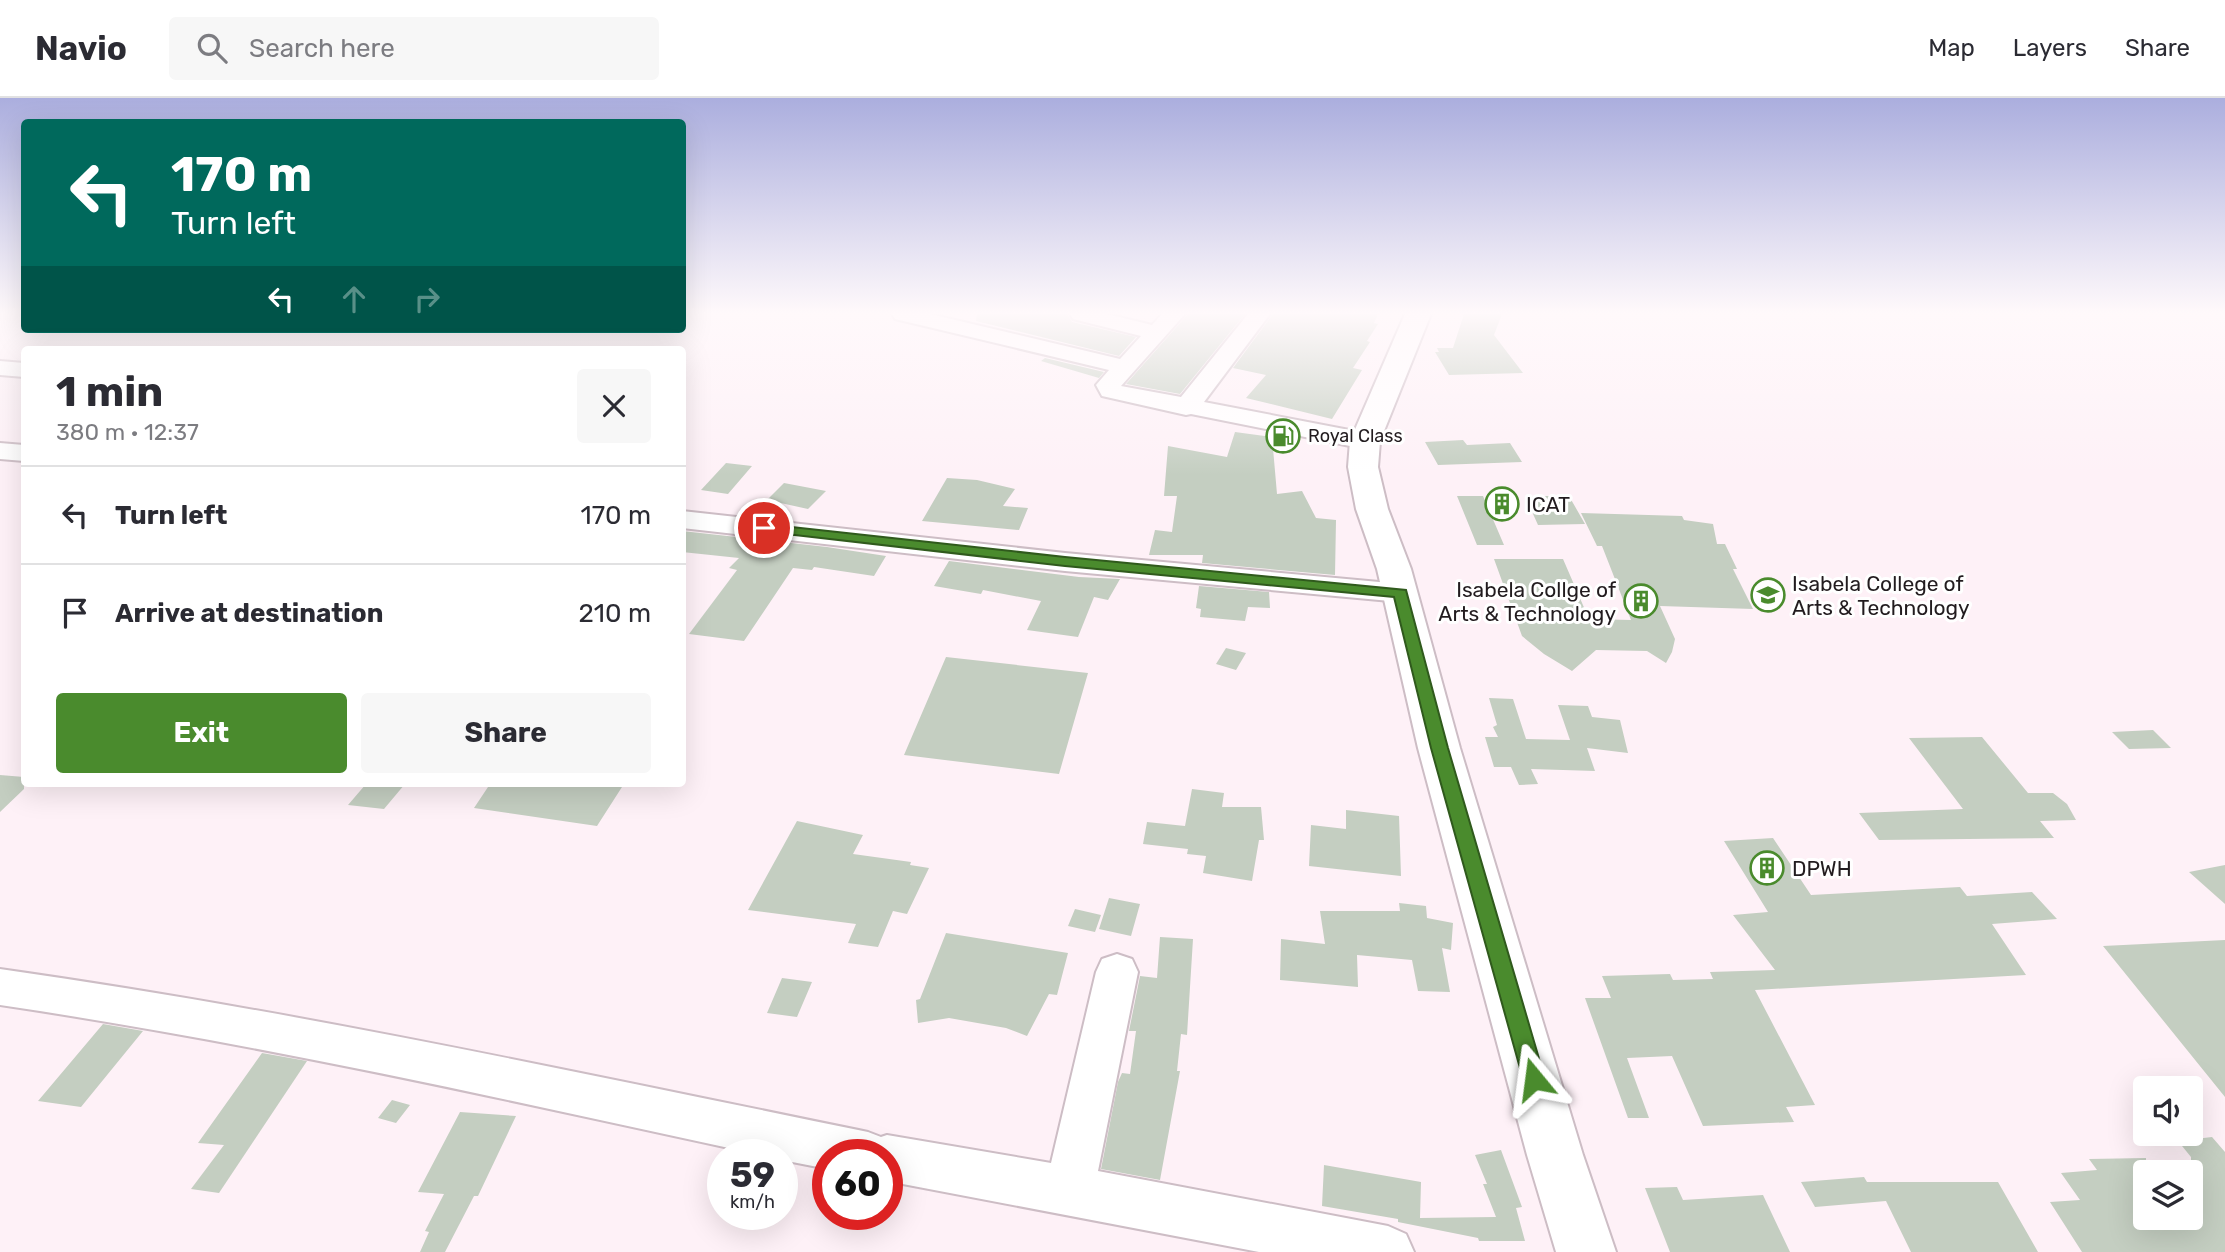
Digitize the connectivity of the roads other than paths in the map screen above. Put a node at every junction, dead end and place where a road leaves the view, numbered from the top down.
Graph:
1 (0, 368) edge
2 (1123, 368) edge
3 (1217, 368) edge
4 (1396, 368) edge
5 (21, 370) edge
6 (1186, 408) junction
7 (1365, 441) junction
8 (0, 451) edge
9 (21, 453) edge
10 (686, 519) edge
11 (1401, 593) junction
12 (1117, 972) dead end
13 (0, 987) edge
14 (812, 1143) edge
15 (903, 1161) edge
16 (1069, 1190) junction
17 (1388, 1252) edge
18 (1586, 1252) edge

1 - 5 street
2 - 6 street
3 - 6 street
4 - 7 main road
6 - 7 street
7 - 11 main road
8 - 9 street
10 - 11 street
11 - 18 main road
12 - 16 street
13 - 14 street
15 - 16 street
16 - 17 street

